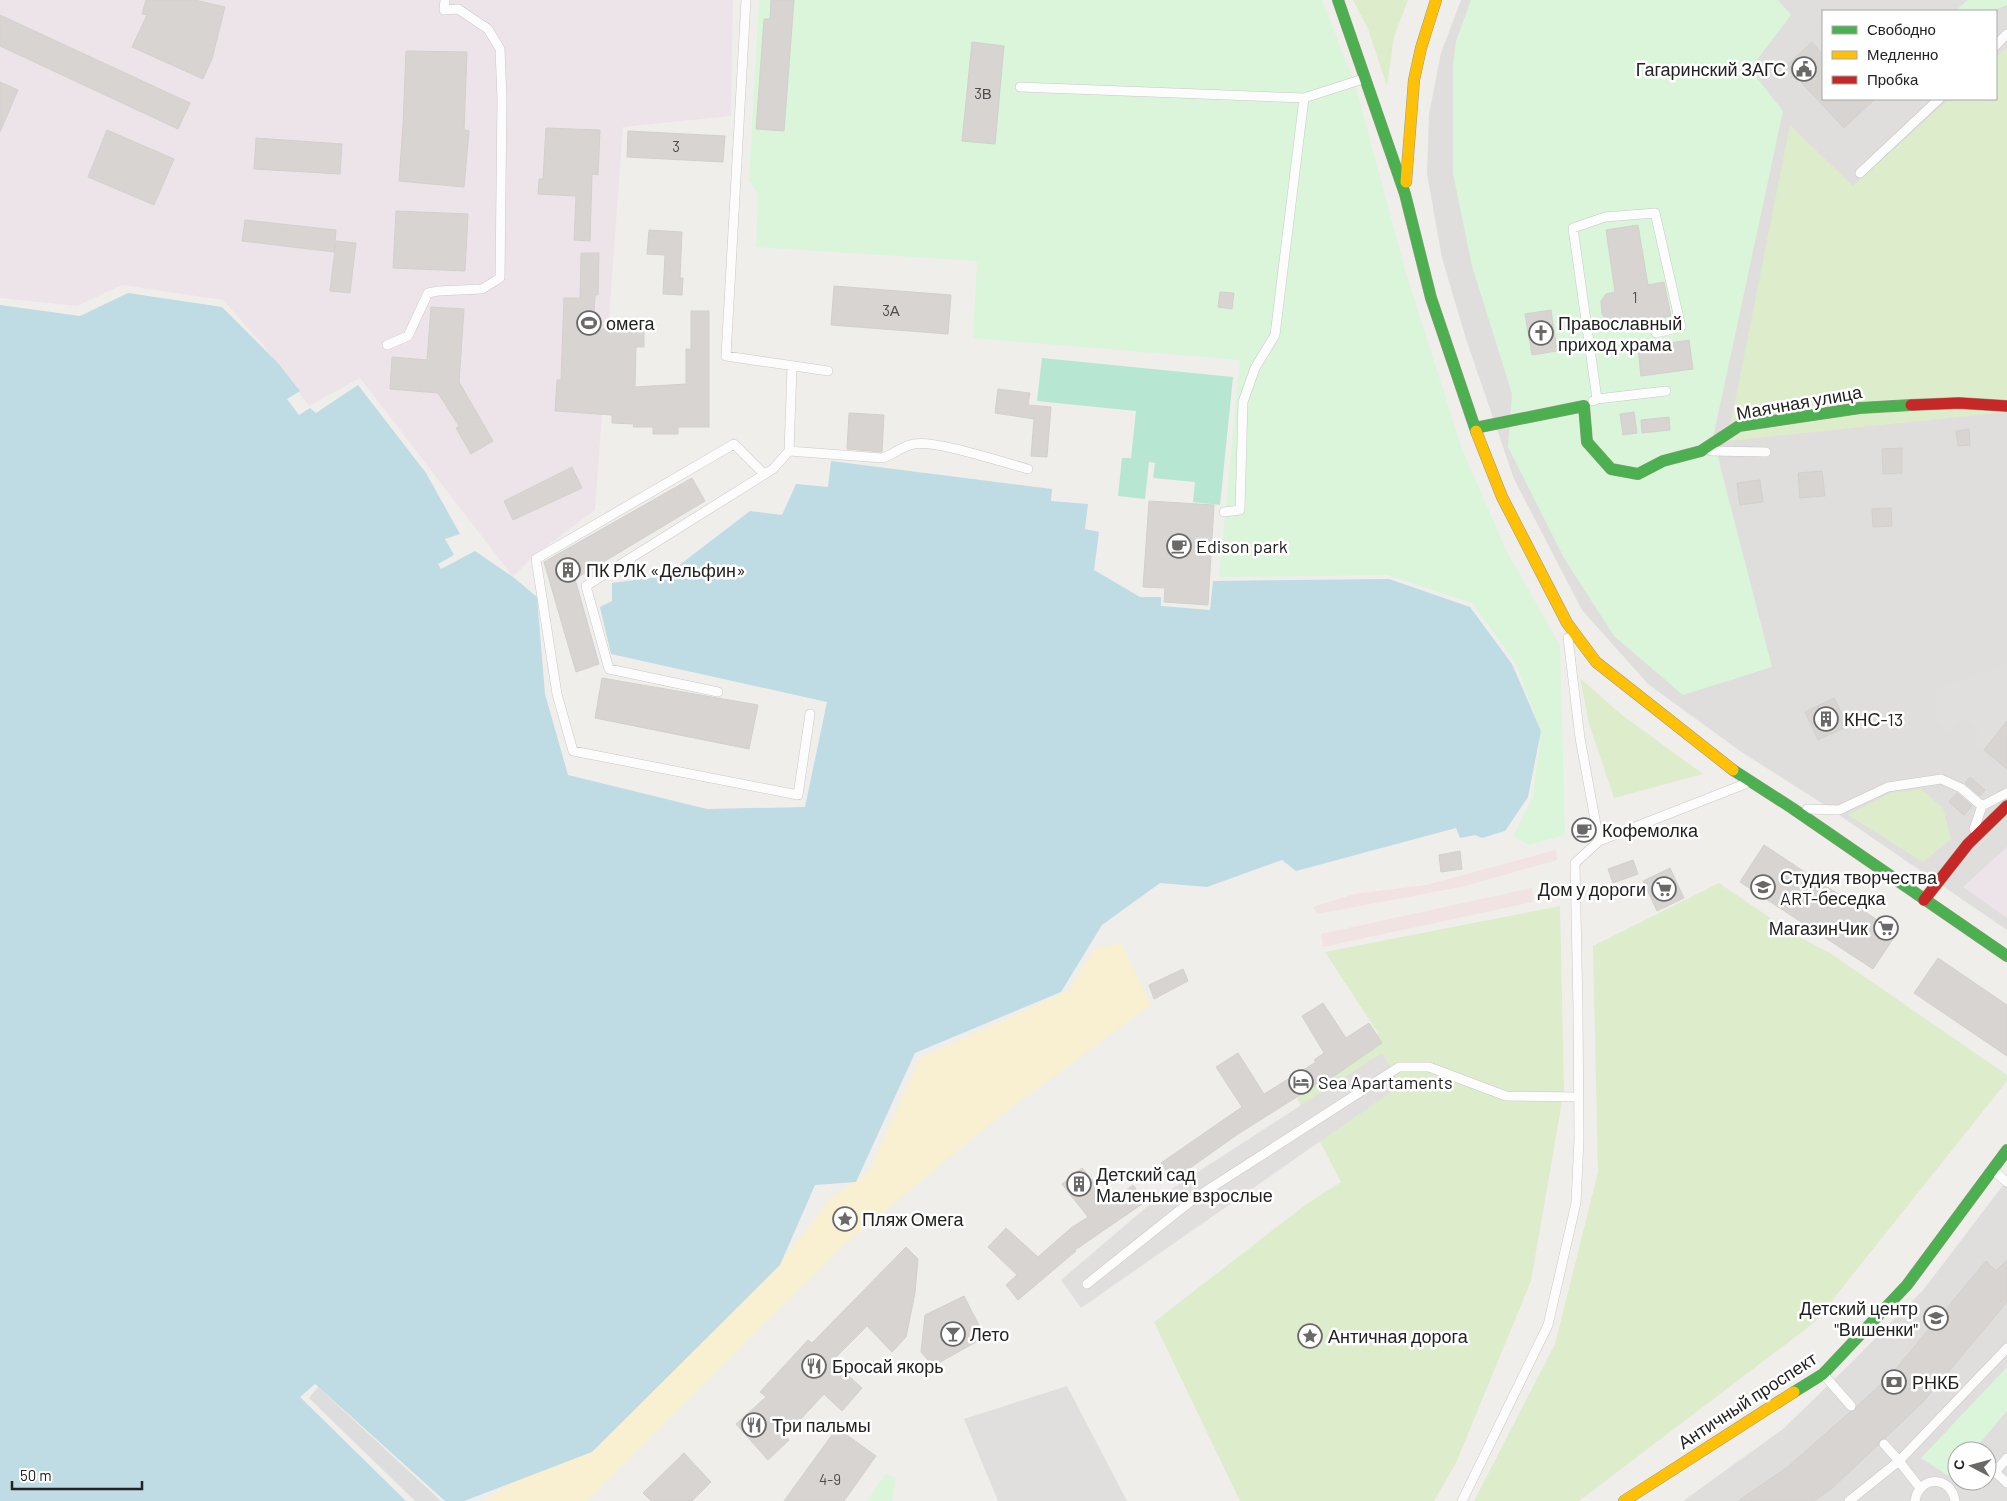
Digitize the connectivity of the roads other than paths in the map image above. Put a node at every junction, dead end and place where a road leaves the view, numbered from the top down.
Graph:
1 (445, 0) edge
2 (746, 0) edge
3 (1338, 0) edge
4 (1436, 0) edge
5 (2007, 34) edge
6 (1997, 44) edge
7 (1366, 78) junction
8 (1020, 87) dead end
9 (1304, 98) junction
10 (1938, 100) edge
11 (1860, 173) dead end
12 (1405, 194) junction
13 (1656, 333) dead end
14 (387, 345) dead end
15 (792, 367) junction
16 (828, 371) dead end
17 (1666, 390) dead end
18 (1597, 399) junction
19 (1584, 406) junction
20 (2007, 406) edge
21 (1475, 428) junction
22 (790, 451) junction
23 (1701, 451) junction
24 (1766, 452) dead end
25 (1028, 469) dead end
26 (764, 474) junction
27 (1224, 512) dead end
28 (1567, 623) junction
29 (718, 692) dead end
30 (810, 714) dead end
31 (1750, 782) junction
32 (2007, 793) edge
33 (1982, 806) junction
34 (2007, 806) edge
35 (1792, 808) junction
36 (1599, 841) junction
37 (1968, 844) junction
38 (1924, 900) junction
39 (2007, 956) edge
40 (1578, 1097) junction
41 (2007, 1150) edge
42 (1994, 1171) junction
43 (2007, 1182) edge
44 (1086, 1284) dead end
45 (2007, 1348) edge
46 (1823, 1374) junction
47 (1851, 1406) dead end
48 (1884, 1444) dead end
49 (2007, 1458) edge
50 (1899, 1461) junction
51 (2007, 1483) edge
52 (1920, 1488) junction
53 (1462, 1501) edge
54 (1624, 1501) edge
55 (1849, 1501) edge
56 (1915, 1501) edge
57 (1955, 1501) edge

1 - 14 lane
2 - 15 lane
3 - 7 main road
4 - 12 main road
5 - 6 lane
7 - 9 lane
7 - 12 main road
8 - 9 lane
9 - 27 lane
10 - 11 lane
12 - 21 main road
13 - 18 lane
15 - 16 lane
15 - 22 lane
17 - 18 lane
18 - 19 lane
19 - 21 main road
19 - 23 main road, Маячная улица
20 - 23 main road, Маячная улица
21 - 28 main road
22 - 25 lane
22 - 26 lane
23 - 24 lane
26 - 29 lane
26 - 30 lane
28 - 31 main road
28 - 36 lane
31 - 35 main road
31 - 36 lane
32 - 33 lane
33 - 35 lane
33 - 37 lane
34 - 37 main road
35 - 38 main road
36 - 40 lane
37 - 38 main road
38 - 39 main road
40 - 44 lane
40 - 53 lane
41 - 42 main road, Античный проспект
42 - 43 lane
42 - 46 main road, Античный проспект
45 - 50 lane
46 - 47 lane
46 - 54 main road, Античный проспект
48 - 50 lane
49 - 51 lane
50 - 52 lane
50 - 55 lane
52 - 56 lane
52 - 57 lane

